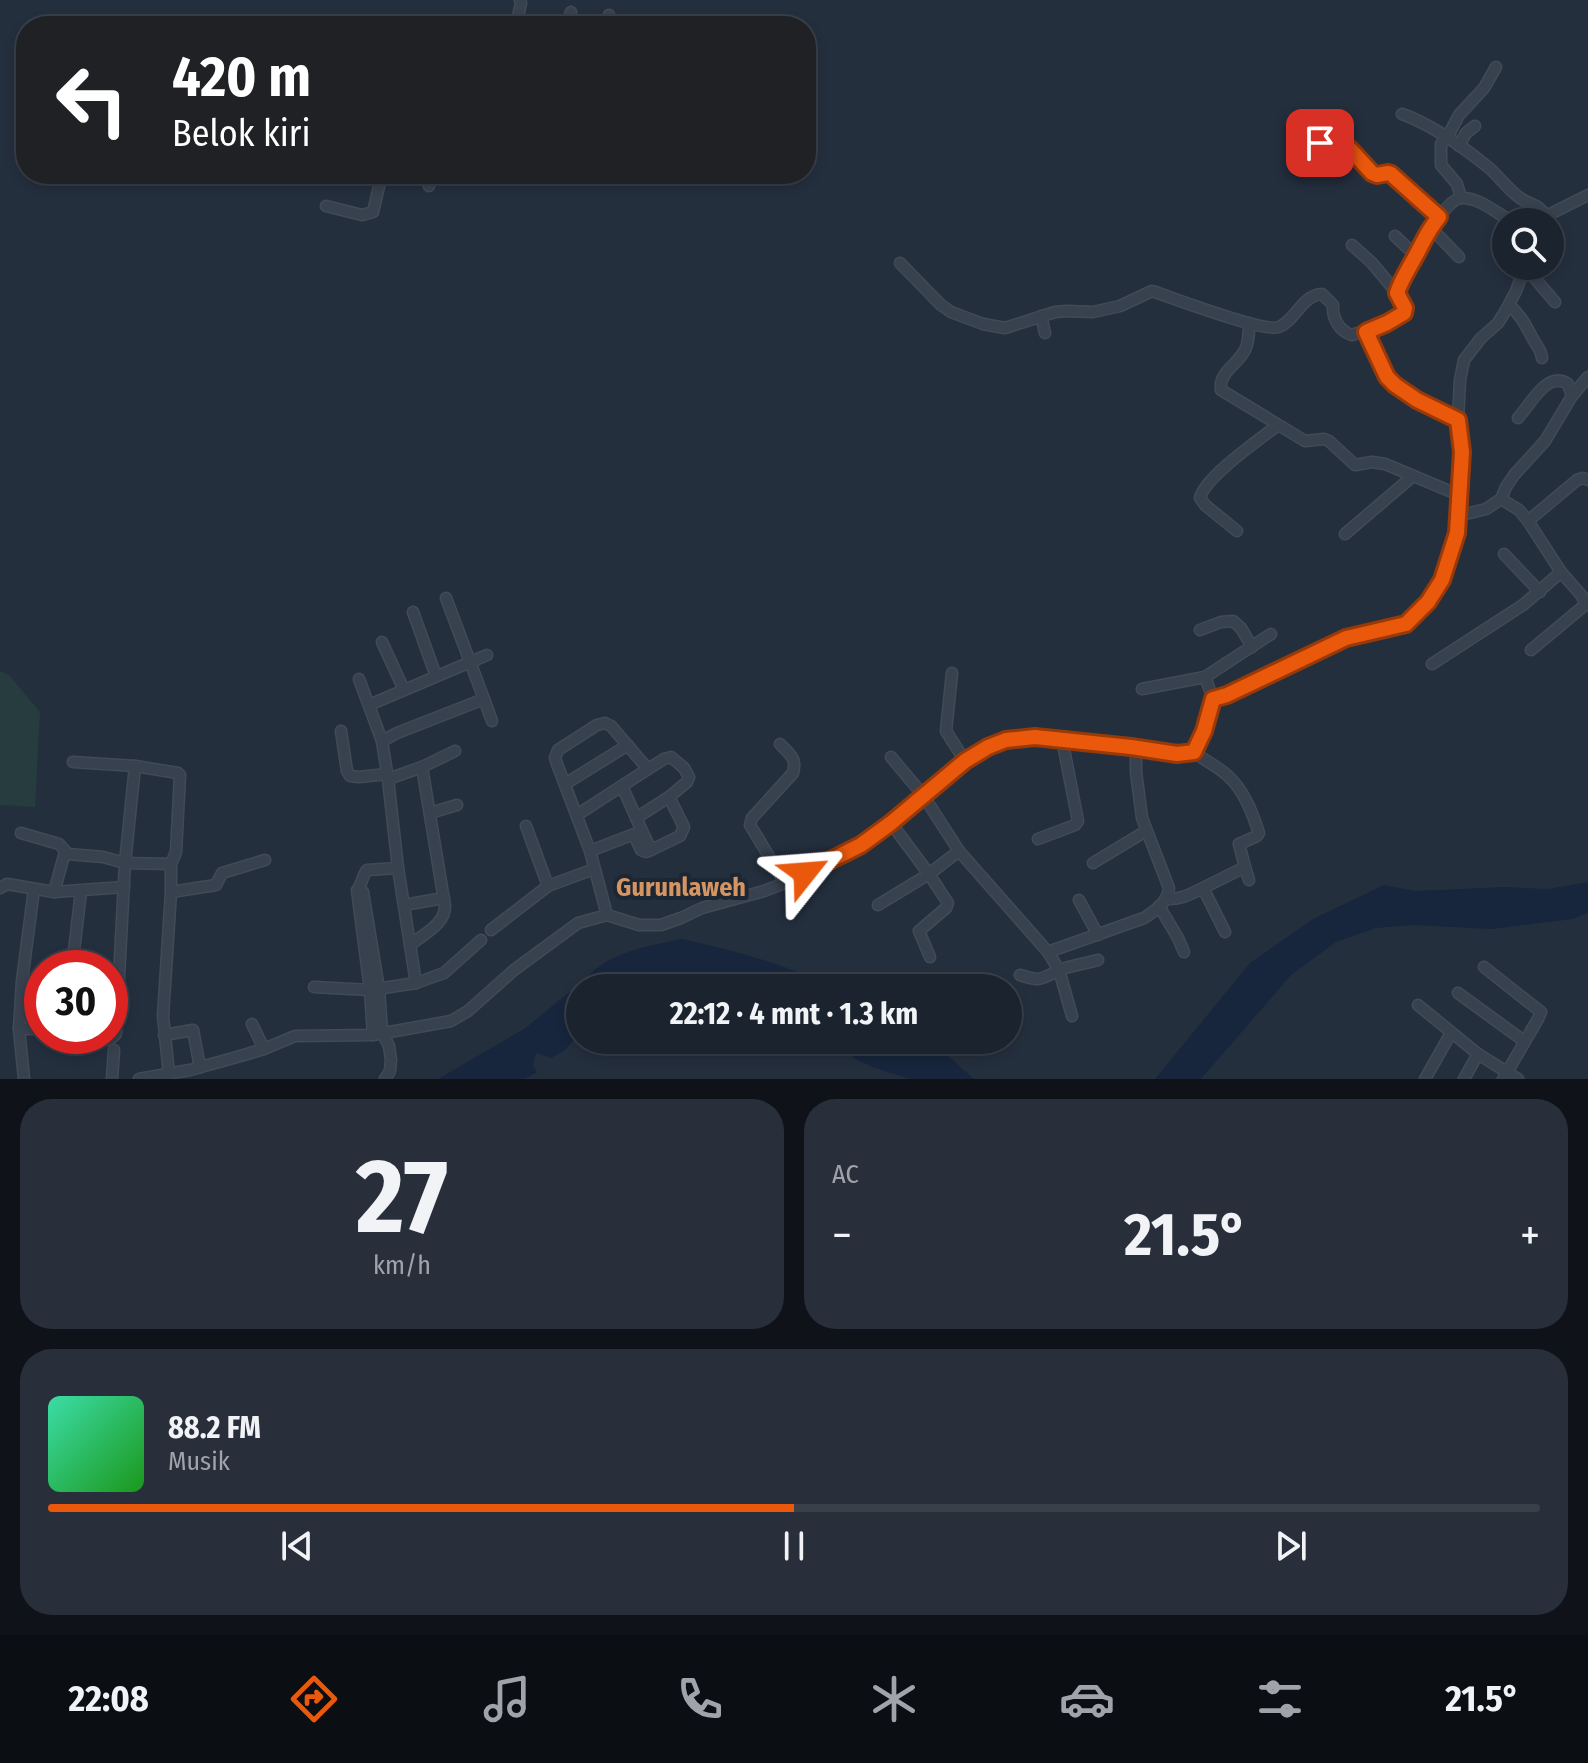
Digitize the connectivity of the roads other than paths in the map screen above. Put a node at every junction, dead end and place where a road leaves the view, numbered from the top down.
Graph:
1 (571, 12) dead end
2 (570, 16) edge
3 (1496, 67) dead end
4 (1402, 114) dead end
5 (1475, 126) dead end
6 (1447, 138) junction
7 (1459, 146) junction
8 (1313, 162) dead end
9 (380, 184) edge
10 (1588, 195) edge
11 (1461, 198) junction
12 (326, 206) dead end
13 (1540, 208) edge
14 (1561, 208) edge
15 (1492, 209) edge
16 (1439, 217) junction
17 (1431, 228) junction
18 (1395, 236) dead end
19 (1352, 245) dead end
20 (1416, 256) junction
21 (1459, 257) dead end
22 (900, 263) dead end
23 (1520, 280) edge
24 (1537, 280) edge
25 (1397, 293) junction
26 (1555, 302) dead end
27 (1509, 305) junction
28 (1041, 316) junction
29 (1249, 323) junction
30 (1366, 332) junction
31 (1045, 333) dead end
32 (1542, 358) dead end
33 (1588, 377) edge
34 (1572, 396) junction
35 (1518, 418) dead end
36 (1458, 420) junction
37 (1278, 425) junction
38 (1413, 476) junction
39 (1588, 480) edge
40 (1459, 495) junction
41 (1501, 499) junction
42 (1458, 516) junction
43 (1528, 521) junction
44 (1237, 531) dead end
45 (1345, 534) dead end
46 (1504, 554) dead end
47 (1561, 572) junction
48 (1540, 592) junction
49 (1585, 594) edge
50 (446, 598) dead end
51 (413, 612) dead end
52 (1200, 630) dead end
53 (1271, 634) dead end
54 (382, 642) dead end
55 (1252, 647) junction
56 (1531, 650) dead end
57 (487, 655) dead end
58 (471, 663) junction
59 (1432, 664) dead end
60 (952, 673) dead end
61 (436, 676) junction
62 (1205, 677) junction
63 (359, 679) dead end
64 (1142, 689) dead end
65 (404, 690) junction
66 (484, 699) junction
67 (1213, 699) junction
68 (369, 705) junction
69 (492, 721) dead end
70 (341, 731) dead end
71 (1062, 739) junction
72 (382, 741) junction
73 (780, 744) dead end
74 (628, 745) junction
75 (1136, 747) junction
76 (455, 751) dead end
77 (1194, 752) junction
78 (891, 757) dead end
79 (965, 761) junction
80 (73, 762) dead end
81 (135, 766) junction
82 (422, 767) junction
83 (648, 769) junction
84 (388, 776) junction
85 (565, 784) junction
86 (622, 786) junction
87 (923, 795) junction
88 (669, 797) junction
89 (457, 805) dead end
90 (430, 813) junction
91 (577, 815) junction
92 (636, 818) junction
93 (891, 823) junction
94 (526, 826) dead end
95 (1146, 831) junction
96 (21, 833) dead end
97 (638, 833) junction
98 (1038, 839) dead end
99 (590, 851) junction
100 (959, 851) junction
101 (65, 852) junction
102 (265, 860) dead end
103 (125, 863) junction
104 (1093, 863) dead end
105 (171, 864) junction
106 (1245, 867) junction
107 (398, 868) junction
108 (594, 869) junction
109 (929, 874) junction
110 (1249, 880) dead end
111 (785, 883) junction
112 (548, 886) junction
113 (124, 887) junction
114 (0, 888) edge
115 (1203, 888) junction
116 (34, 889) junction
117 (81, 891) junction
118 (54, 892) junction
119 (171, 892) junction
120 (444, 898) junction
121 (1079, 900) dead end
122 (1163, 903) junction
123 (404, 905) junction
124 (878, 905) dead end
125 (607, 915) junction
126 (491, 930) dead end
127 (1225, 932) dead end
128 (1098, 935) junction
129 (481, 940) dead end
130 (410, 945) junction
131 (74, 950) edge
132 (121, 950) edge
133 (1048, 952) junction
134 (1184, 952) dead end
135 (930, 957) dead end
136 (1098, 960) dead end
137 (1484, 967) dead end
138 (1059, 970) junction
139 (1022, 976) edge
140 (416, 983) junction
141 (314, 987) dead end
142 (374, 990) junction
143 (1458, 993) dead end
144 (1418, 1005) dead end
145 (1072, 1016) dead end
146 (252, 1024) dead end
147 (19, 1029) junction
148 (24, 1029) edge
149 (1451, 1033) junction
150 (378, 1034) junction
151 (164, 1035) junction
152 (1524, 1041) junction
153 (264, 1049) junction
154 (114, 1054) edge
155 (1478, 1054) junction
156 (195, 1072) edge
157 (169, 1074) junction
158 (1505, 1076) edge
159 (24, 1079) edge
160 (112, 1079) edge
161 (139, 1079) edge
162 (385, 1079) edge
163 (1425, 1079) edge
164 (1464, 1079) edge
165 (1518, 1079) edge

1 - 2 street
3 - 6 street
4 - 6 street
5 - 7 street
6 - 7 street
6 - 11 street
7 - 13 street
8 - 16 street
9 - 12 street
10 - 14 street
11 - 15 street
11 - 16 street
16 - 17 street
17 - 20 street
17 - 21 street
18 - 20 street
19 - 25 street
20 - 25 street
22 - 28 street
23 - 27 street
24 - 26 street
25 - 30 street
27 - 32 street
27 - 36 street
28 - 29 street
28 - 31 street
29 - 30 street
29 - 37 street
30 - 36 street
33 - 34 street
34 - 35 street
34 - 41 street
36 - 40 street
37 - 38 street
37 - 44 street
38 - 40 street
38 - 45 street
39 - 43 street
40 - 42 street
41 - 42 street
41 - 43 street
42 - 67 street
43 - 47 street
46 - 48 street
47 - 48 street
47 - 49 street
48 - 59 street
49 - 56 street
50 - 58 street
51 - 61 street
52 - 55 street
53 - 55 street
54 - 65 street
55 - 62 street
57 - 58 street
58 - 61 street
58 - 66 street
60 - 79 street
61 - 65 street
62 - 64 street
62 - 67 street
63 - 68 street
65 - 68 street
66 - 69 street
66 - 72 street
67 - 77 street
68 - 72 street
70 - 84 street
71 - 75 street
71 - 79 street
71 - 98 street
72 - 84 street
73 - 111 street
74 - 83 street
74 - 85 street
74 - 85 street
75 - 77 street
75 - 95 street
76 - 82 street
77 - 106 street
78 - 87 street
79 - 87 street
80 - 81 street
81 - 103 street
81 - 105 street
82 - 84 street
82 - 90 street
83 - 86 street
83 - 88 street
84 - 107 street
85 - 91 street
86 - 91 street
86 - 92 street
87 - 93 street
87 - 100 street
88 - 92 street
88 - 97 street
89 - 90 street
90 - 120 street
91 - 99 street
92 - 97 street
93 - 109 street
93 - 111 street
94 - 112 street
95 - 104 street
95 - 122 street
96 - 101 street
97 - 99 street
99 - 108 street
100 - 109 street
100 - 133 street
101 - 103 street
101 - 118 street
102 - 119 street
103 - 105 street
103 - 113 street
105 - 119 street
106 - 110 street
106 - 115 street
107 - 123 street
107 - 142 street
108 - 112 street
108 - 125 street
109 - 124 street
109 - 135 street
111 - 125 street
112 - 126 street
113 - 117 street
113 - 132 street
114 - 116 street
115 - 122 street
115 - 127 street
116 - 118 street
116 - 147 street
117 - 118 street
117 - 131 street
119 - 151 street
120 - 123 street
120 - 130 street
121 - 128 street
122 - 128 street
122 - 134 street
123 - 130 street
125 - 150 street
128 - 133 street
129 - 140 street
130 - 140 street
133 - 138 street
136 - 138 street
137 - 152 street
138 - 139 street
138 - 145 street
140 - 142 street
141 - 142 street
142 - 150 street
143 - 152 street
144 - 149 street
146 - 153 street
147 - 148 street
147 - 159 street
149 - 155 street
149 - 163 street
150 - 153 street
150 - 162 street
151 - 156 street
151 - 157 street
152 - 158 street
153 - 156 street
154 - 160 street
155 - 158 street
155 - 164 street
156 - 157 street
157 - 161 street
158 - 165 street

